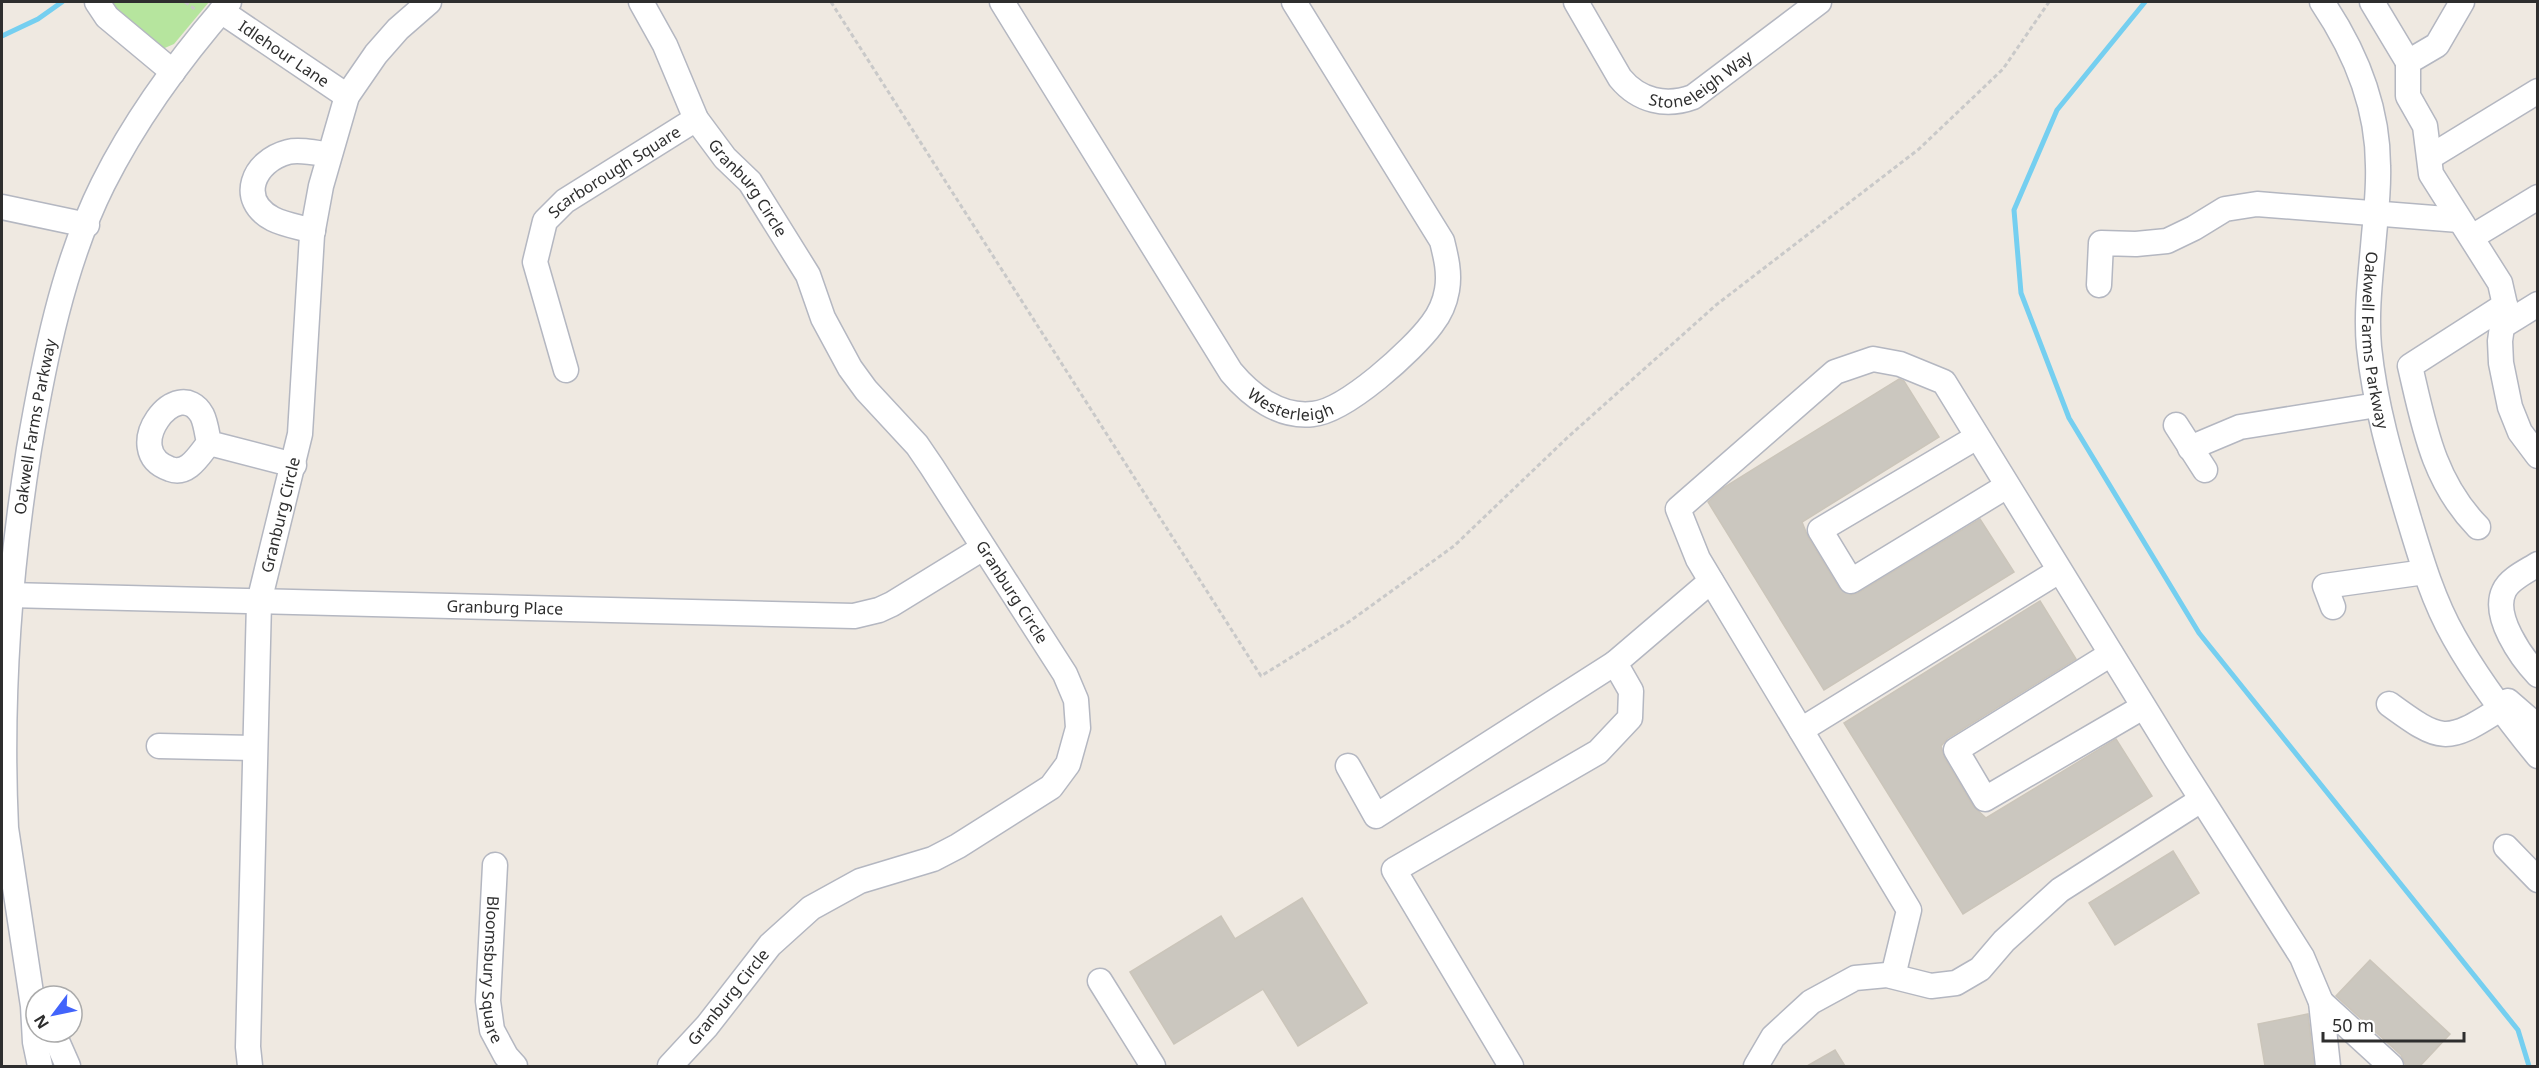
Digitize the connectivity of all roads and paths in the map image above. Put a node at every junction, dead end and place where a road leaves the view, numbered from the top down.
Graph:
1 (97, 2) edge
2 (185, 2) edge
3 (429, 2) edge
4 (641, 2) edge
5 (1002, 2) edge
6 (1294, 2) edge
7 (1576, 2) edge
8 (1820, 2) edge
9 (2322, 2) edge
10 (2372, 2) edge
11 (2462, 2) edge
12 (216, 8) edge
13 (2408, 62) junction
14 (172, 72) junction
15 (2538, 92) edge
16 (347, 96) junction
17 (696, 119) junction
18 (329, 155) junction
19 (2430, 157) junction
20 (2538, 197) edge
21 (2, 207) edge
22 (2376, 213) junction
23 (87, 225) junction
24 (2465, 229) junction
25 (313, 231) junction
26 (2098, 285) dead end
27 (2538, 304) edge
28 (2505, 315) junction
29 (566, 370) dead end
30 (2378, 405) junction
31 (2176, 424) dead end
32 (1977, 437) junction
33 (208, 442) dead end
34 (2190, 448) junction
35 (2538, 456) edge
36 (294, 465) junction
37 (2205, 470) dead end
38 (2007, 486) junction
39 (2478, 527) dead end
40 (983, 548) junction
41 (2538, 564) edge
42 (2059, 571) junction
43 (2425, 572) junction
44 (1711, 581) junction
45 (9, 595) junction
46 (259, 602) junction
47 (2333, 607) dead end
48 (2111, 654) junction
49 (1615, 663) junction
50 (2476, 673) junction
51 (2538, 675) edge
52 (2389, 704) dead end
53 (2144, 707) junction
54 (2500, 709) junction
55 (2538, 727) edge
56 (1801, 730) junction
57 (159, 746) dead end
58 (254, 748) junction
59 (2538, 756) edge
60 (1348, 766) dead end
61 (2201, 800) junction
62 (4, 828) edge
63 (2506, 847) dead end
64 (495, 866) dead end
65 (2534, 868) edge
66 (1893, 976) junction
67 (1100, 981) dead end
68 (31, 984) edge
69 (2321, 1002) junction
70 (36, 1044) edge
71 (58, 1044) edge
72 (40, 1066) edge
73 (68, 1066) edge
74 (250, 1066) edge
75 (515, 1066) edge
76 (670, 1066) edge
77 (1153, 1066) edge
78 (1511, 1066) edge
79 (1756, 1066) edge
80 (2328, 1066) edge
81 (2391, 1066) edge

1 - 14 street
2 - 12 path
3 - 16 street, Granburg Circle
4 - 17 street, Granburg Circle
5 - 6 street, Westerleigh
7 - 8 street, Stoneleigh Way
9 - 22 street, Oakwell Farms Parkway
10 - 13 street
11 - 13 street
12 - 14 street, Oakwell Farms Parkway
12 - 16 street, Idlehour Lane
13 - 19 street
14 - 23 street, Oakwell Farms Parkway
15 - 19 street
16 - 18 street, Granburg Circle
17 - 29 street, Scarborough Square
17 - 40 street, Granburg Circle
18 - 25 street, Granburg Circle
18 - 25 street
19 - 24 street
20 - 24 street
21 - 23 street
22 - 24 street
22 - 26 street
22 - 30 street, Oakwell Farms Parkway
23 - 45 street, Oakwell Farms Parkway
24 - 28 street
25 - 36 street, Granburg Circle
27 - 28 street
28 - 35 street
28 - 39 street
30 - 34 street
30 - 43 street, Oakwell Farms Parkway
31 - 34 street
32 - 38 street
32 - 38 street
32 - 44 street
33 - 36 street
34 - 37 street
36 - 46 street, Granburg Circle
38 - 42 street
40 - 46 street, Granburg Place
40 - 76 street, Granburg Circle
41 - 51 street
42 - 48 street
42 - 56 street
43 - 47 street
43 - 50 street, Oakwell Farms Parkway
44 - 49 street
44 - 56 street
45 - 46 street, Granburg Place
45 - 62 street, Oakwell Farms Parkway
46 - 58 street, Granburg Circle
48 - 53 street
48 - 53 street
49 - 60 street
49 - 78 street
50 - 54 street, Oakwell Farms Parkway
50 - 55 street, Oakwell Farms Parkway
52 - 54 street
53 - 61 street
54 - 59 street, Oakwell Farms Parkway
56 - 66 street
57 - 58 street
58 - 74 street, Granburg Circle
61 - 66 street
61 - 69 street
62 - 68 street, Oakwell Farms Parkway
63 - 65 street
64 - 75 street, Bloomsbury Square
66 - 79 street
67 - 77 street
69 - 80 street
69 - 81 street
70 - 72 street, Oakwell Farms Parkway
71 - 73 street

